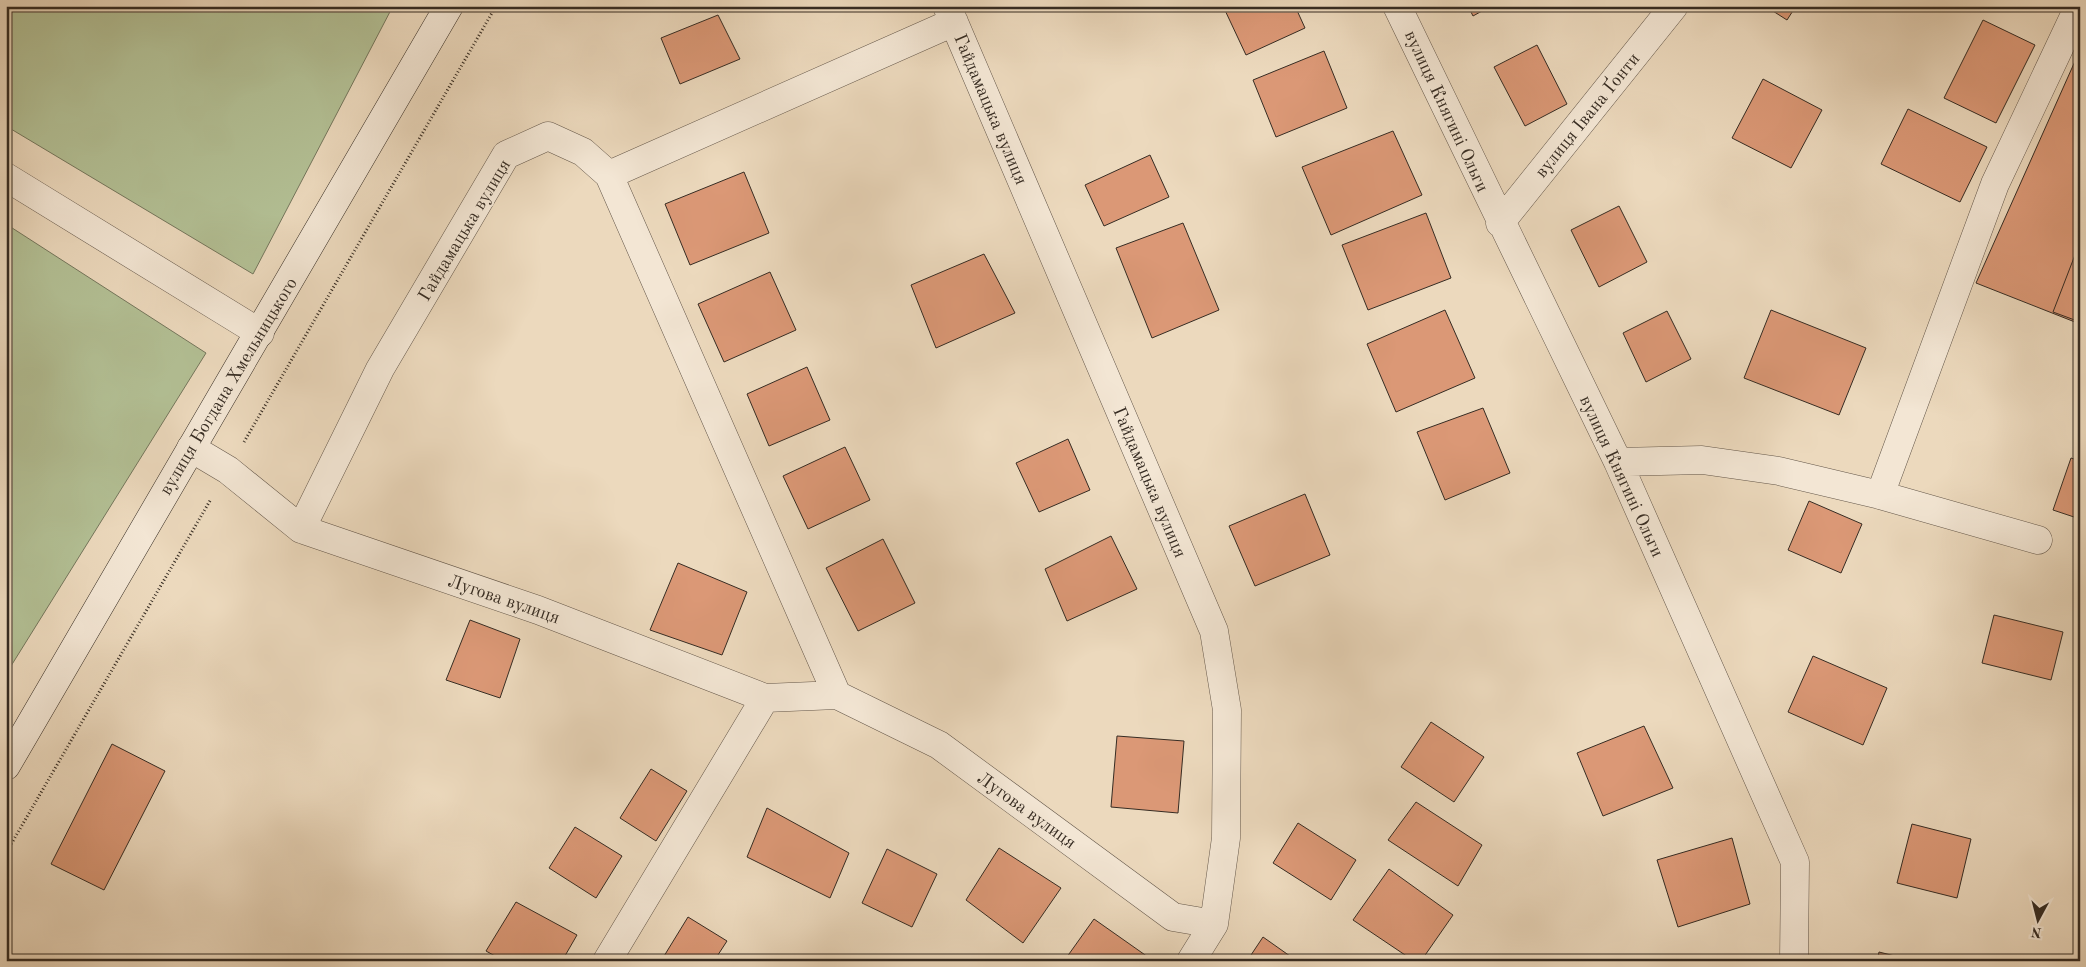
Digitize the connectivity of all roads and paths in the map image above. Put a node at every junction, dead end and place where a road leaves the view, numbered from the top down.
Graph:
1 (449, 6) edge
2 (496, 6) edge
3 (1397, 6) edge
4 (1674, 6) edge
5 (2079, 6) edge
6 (950, 14) edge
7 (609, 174) junction
8 (6, 177) edge
9 (1500, 223) junction
10 (260, 334) junction
11 (191, 448) junction
12 (1618, 462) junction
13 (228, 470) junction
14 (1880, 495) junction
15 (301, 529) junction
16 (2038, 540) dead end
17 (837, 695) junction
18 (765, 698) junction
19 (6, 766) edge
20 (6, 853) edge
21 (1214, 924) junction
22 (607, 961) edge
23 (1191, 961) edge
24 (1794, 961) edge

1 - 10 street, вулиця Богдана Хмельницького
2 - 13 path
3 - 9 street, вулиця Княгині Ольги
4 - 9 street, вулиця Івана Ґонти
5 - 14 street
6 - 7 street, Гайдамацька вулиця
6 - 21 street, Гайдамацька вулиця
7 - 15 street, Гайдамацька вулиця
7 - 17 street
8 - 10 street
9 - 12 street, вулиця Княгині Ольги
10 - 11 street, вулиця Богдана Хмельницького
11 - 13 street, Лугова вулиця
11 - 19 street, вулиця Богдана Хмельницького
12 - 14 street
12 - 24 street, вулиця Княгині Ольги
13 - 15 street, Лугова вулиця
13 - 20 path
14 - 16 street
15 - 18 street, Лугова вулиця
17 - 18 street, Лугова вулиця
17 - 21 street, Лугова вулиця
18 - 22 street
21 - 23 street, Гайдамацька вулиця

